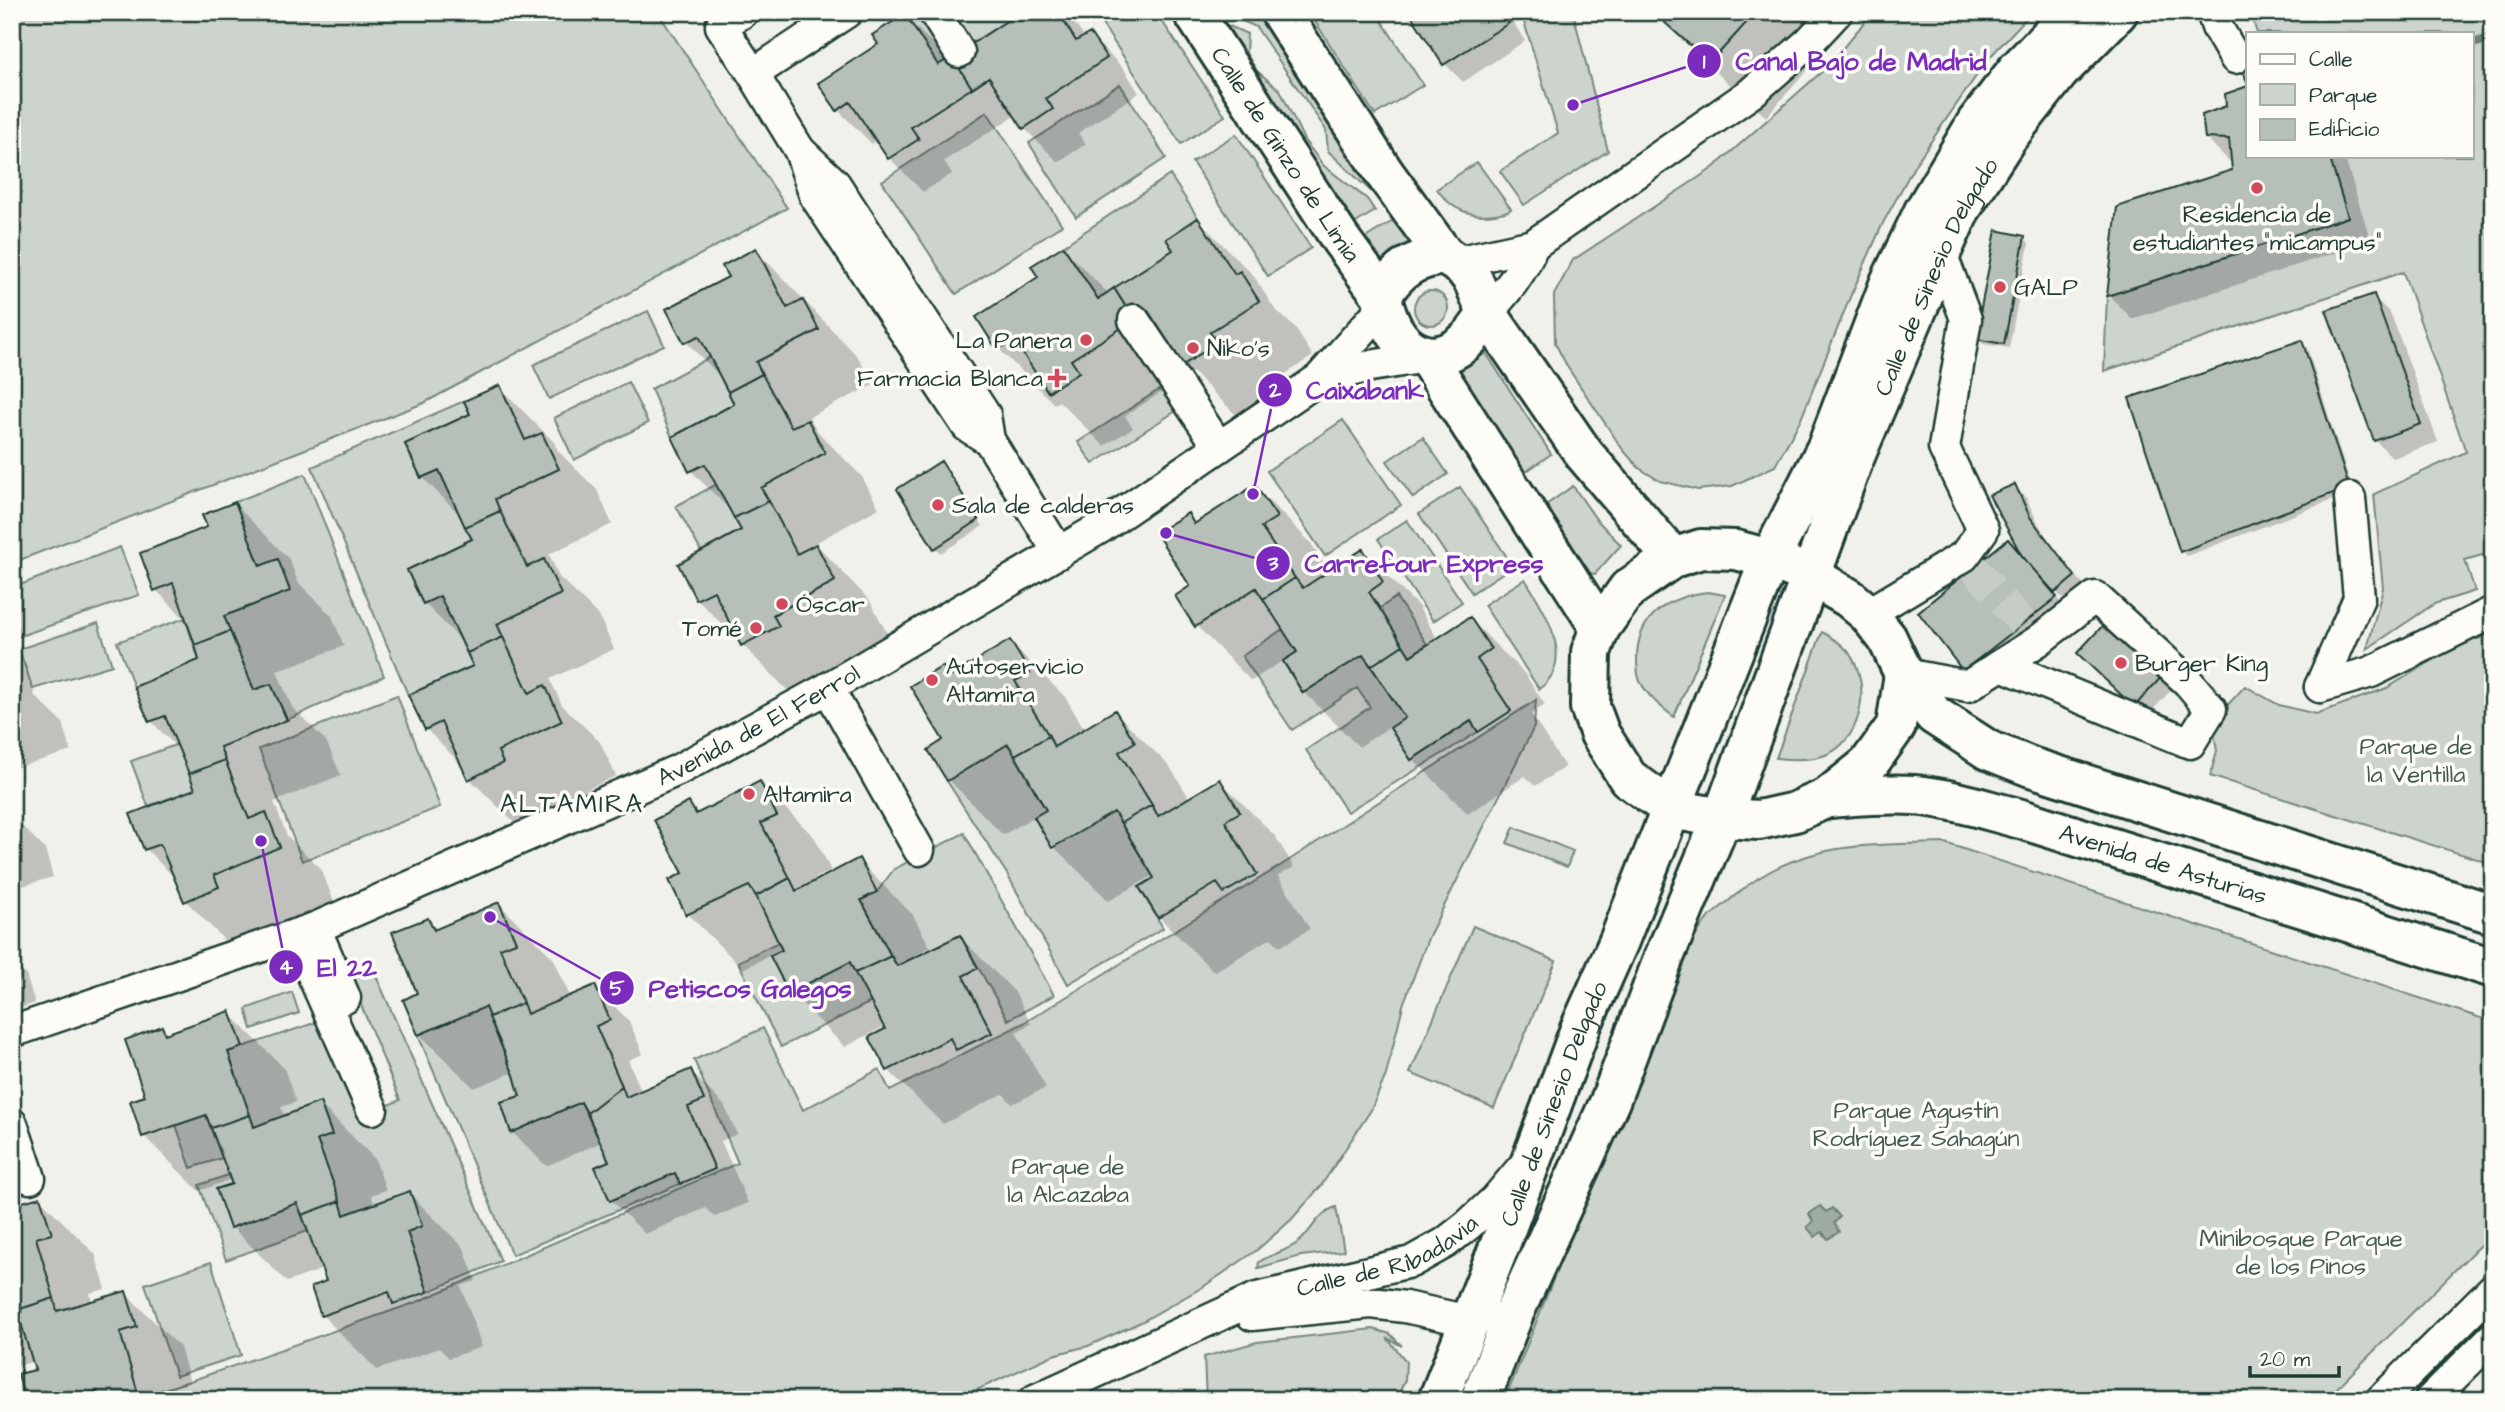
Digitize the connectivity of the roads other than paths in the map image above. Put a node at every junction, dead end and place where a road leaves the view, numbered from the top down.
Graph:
1 (743, 12) edge
2 (847, 12) edge
3 (934, 12) edge
4 (1193, 12) edge
5 (1280, 12) edge
6 (1837, 12) edge
7 (2073, 12) edge
8 (2118, 12) edge
9 (2185, 12) edge
10 (2214, 19) edge
11 (959, 52) dead end
12 (2235, 58) dead end
13 (752, 74) junction
14 (1533, 245) junction
15 (1941, 253) junction
16 (1450, 258) junction
17 (1383, 301) junction
18 (1487, 313) junction
19 (1134, 320) dead end
20 (1427, 357) junction
21 (1319, 379) junction
22 (1219, 447) junction
23 (2350, 498) dead end
24 (1059, 553) junction
25 (1673, 558) junction
26 (1770, 559) junction
27 (1810, 575) junction
28 (2493, 612) edge
29 (1868, 614) junction
30 (1600, 628) junction
31 (2001, 666) junction
32 (1904, 674) junction
33 (1968, 686) junction
34 (828, 688) junction
35 (1957, 732) junction
36 (1827, 799) junction
37 (1671, 808) junction
38 (1722, 818) junction
39 (919, 850) dead end
40 (2493, 914) edge
41 (305, 931) junction
42 (2493, 968) edge
43 (12, 1032) edge
44 (380, 1105) dead end
45 (12, 1124) edge
46 (1535, 1152) junction
47 (30, 1178) dead end
48 (2493, 1289) edge
49 (1514, 1313) junction
50 (1209, 1319) junction
51 (1469, 1321) junction
52 (2493, 1337) edge
53 (1035, 1400) edge
54 (1438, 1400) edge
55 (1480, 1400) edge
56 (2381, 1400) edge
57 (2430, 1400) edge

1 - 13 street
2 - 13 street
3 - 11 street
4 - 17 main road, Calle de Ginzo de Limia
5 - 16 main road
6 - 14 street
7 - 26 main road, Calle de Sinesio Delgado
8 - 15 main road, Calle de Sinesio Delgado
9 - 10 street
10 - 12 street
13 - 24 street
14 - 16 street
14 - 18 street
15 - 27 main road, Calle de Sinesio Delgado
15 - 29 street
16 - 17 main road
16 - 18 main road
17 - 20 main road
17 - 21 street, Avenida de El Ferrol
18 - 20 main road
18 - 25 main road
19 - 22 street
20 - 21 street, Avenida de El Ferrol
20 - 30 main road
21 - 22 street, Avenida de El Ferrol
22 - 24 street, Avenida de El Ferrol
23 - 28 street
24 - 34 street, Avenida de El Ferrol
25 - 26 main road
25 - 30 main road
26 - 27 main road
26 - 37 main road, Calle de Sinesio Delgado
27 - 29 main road
27 - 38 main road, Calle de Sinesio Delgado
29 - 32 main road
30 - 37 main road
31 - 31 street
31 - 33 street
32 - 33 street
32 - 35 main road
32 - 36 main road
33 - 35 street
34 - 39 street
34 - 41 street, Avenida de El Ferrol
35 - 40 main road
36 - 38 main road
36 - 42 main road, Avenida de Asturias
37 - 38 main road
37 - 46 main road, Calle de Sinesio Delgado
38 - 49 main road, Calle de Sinesio Delgado
41 - 43 street, Avenida de El Ferrol
41 - 44 street
45 - 47 street
46 - 50 street, Calle de Ribadavia
46 - 51 main road, Calle de Sinesio Delgado
48 - 56 street
49 - 51 street, Calle de Ribadavia
49 - 55 main road, Calle de Sinesio Delgado
50 - 51 street, Calle de Ribadavia
50 - 53 street, Calle de Ribadavia
51 - 54 main road, Calle de Sinesio Delgado
52 - 57 street

